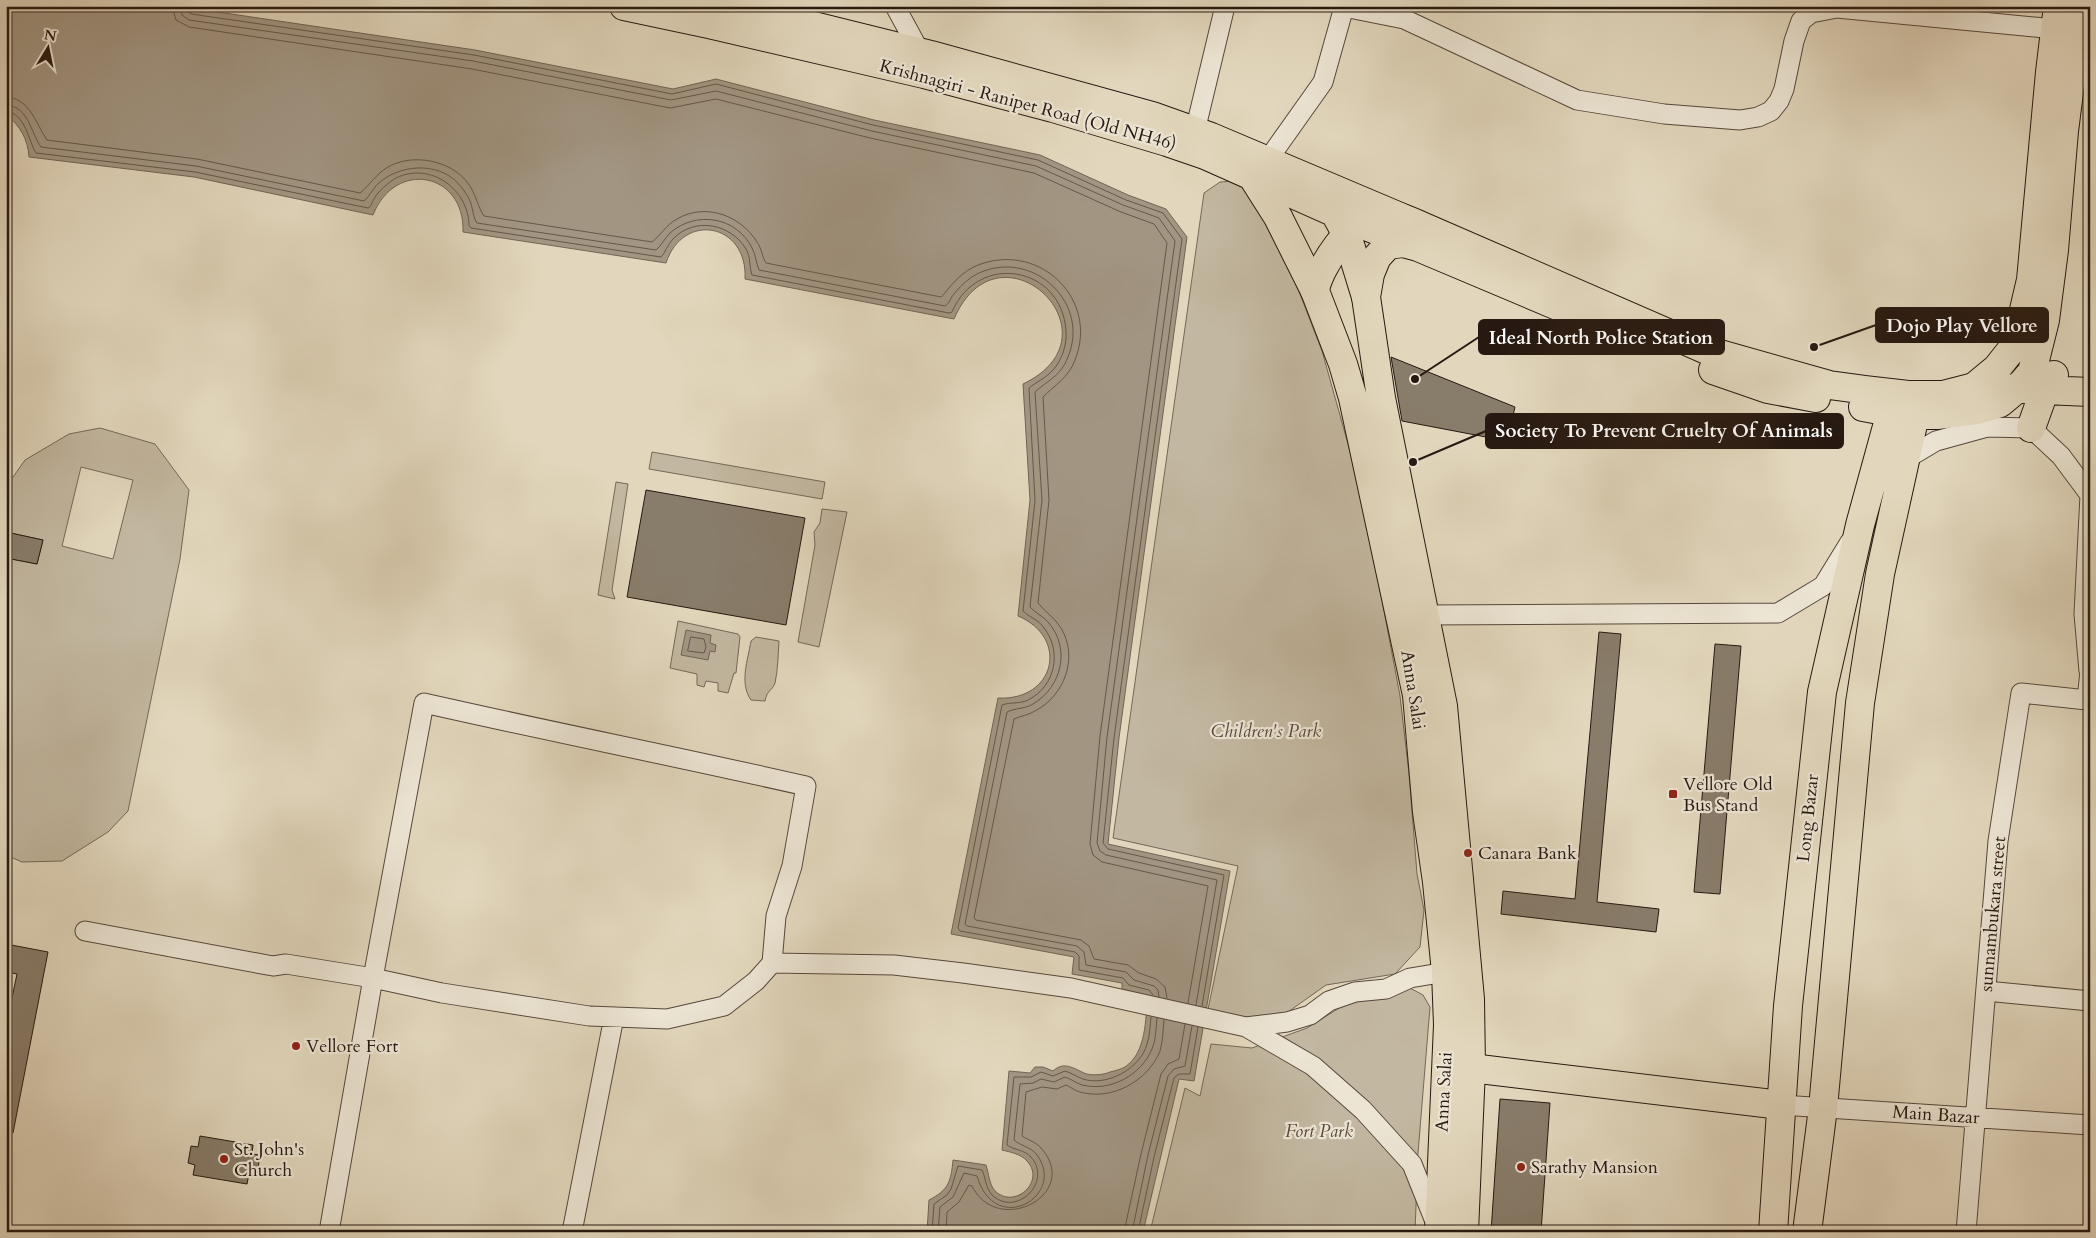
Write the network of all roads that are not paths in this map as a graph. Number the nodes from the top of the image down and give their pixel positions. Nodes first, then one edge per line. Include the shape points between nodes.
1 (624, 6) edge
2 (734, 6) edge
3 (895, 6) edge
4 (1225, 6) edge
5 (2080, 6) edge
6 (2056, 18) edge
7 (920, 52) junction
8 (1195, 131) junction
9 (1260, 168) junction
10 (1406, 219) junction
11 (1347, 224) junction
12 (1418, 247) junction
13 (1315, 291) junction
14 (1366, 297) junction
15 (1997, 368) junction
16 (2090, 373) edge
17 (2038, 380) junction
18 (1974, 387) junction
19 (2090, 392) edge
20 (1903, 413) junction
21 (2031, 428) junction
22 (1904, 460) junction
23 (2090, 495) edge
24 (1860, 525) junction
25 (1424, 615) junction
26 (2090, 671) edge
27 (85, 931) dead end
28 (772, 963) junction
29 (1446, 972) junction
30 (373, 978) junction
31 (1986, 991) junction
32 (2090, 1001) edge
33 (614, 1017) junction
34 (1246, 1027) junction
35 (1471, 1068) junction
36 (1781, 1105) junction
37 (1823, 1108) junction
38 (1976, 1118) junction
39 (2090, 1125) edge
40 (330, 1232) edge
41 (572, 1232) edge
42 (1439, 1232) edge
43 (1464, 1232) edge
44 (1773, 1232) edge
45 (1807, 1232) edge
46 (1966, 1232) edge

1 - 9 main road, Krishnagiri - Ranipet Road (Old NH46) via 924,74
2 - 7 main road, Krishnagiri - Ranipet Road (Old NH46)
3 - 7 street
4 - 8 street
5 - 17 main road
6 - 9 street via 1837,8 1811,13 1801,21 1779,101 1771,111 1740,120 1664,114 1577,100 1404,19 1344,7 1323,82
6 - 15 main road via 2031,280 2012,349
7 - 8 main road, Krishnagiri - Ranipet Road (Old NH46) via 1152,116
8 - 9 main road, Krishnagiri - Ranipet Road (Old NH46)
9 - 10 main road, Krishnagiri - Ranipet Road (Old NH46)
9 - 11 main road via 1320,194
9 - 13 main road, Anna Salai via 1278,217
10 - 11 main road via 1377,214
10 - 18 main road via 1709,350 1829,385 1908,395 1943,395
11 - 12 main road
11 - 13 main road via 1316,281
11 - 14 main road
12 - 14 main road, Anna Salai via 1403,243 1388,245 1377,257
12 - 20 main road via 1691,362 1768,389
13 - 29 main road, Anna Salai via 1343,364 1352,398 1417,695
14 - 25 main road, Anna Salai via 1376,371
15 - 17 main road
15 - 18 main road
16 - 17 main road
17 - 18 main road
17 - 19 main road
17 - 20 main road via 2000,403 1977,410 1937,415
17 - 21 main road
20 - 22 main road
20 - 24 main road, Long Bazar
21 - 22 street via 1987,427 1936,441
21 - 23 street via 2061,456
22 - 24 street
22 - 37 main road via 1880,574 1860,703
23 - 26 street via 2084,614
24 - 25 street via 1823,586 1778,613
24 - 36 main road, Long Bazar via 1822,692 1788,1006
25 - 35 main road, Anna Salai via 1443,706 1470,989
26 - 31 street, sunnambukara street via 2087,700 2021,692 1998,841
27 - 30 street via 273,966 286,964
28 - 30 street via 776,916 792,866 806,786 424,703
28 - 33 street via 756,981 724,1006 667,1019
28 - 34 street via 894,965 1071,988
29 - 34 street via 1410,978 1386,989 1354,992 1329,1001 1310,1015 1287,1022
29 - 42 main road, Anna Salai via 1448,1025
30 - 33 street via 442,993
30 - 40 street
31 - 32 street
31 - 38 street, sunnambukara street
33 - 41 street
34 - 42 street via 1312,1066 1363,1110 1412,1164
35 - 36 main road
35 - 43 main road, Anna Salai
36 - 37 street, Main Bazar
36 - 44 main road, Long Bazar
37 - 38 street, Main Bazar
37 - 45 main road
38 - 39 street, Main Bazar
38 - 46 street, sunnambukara street

